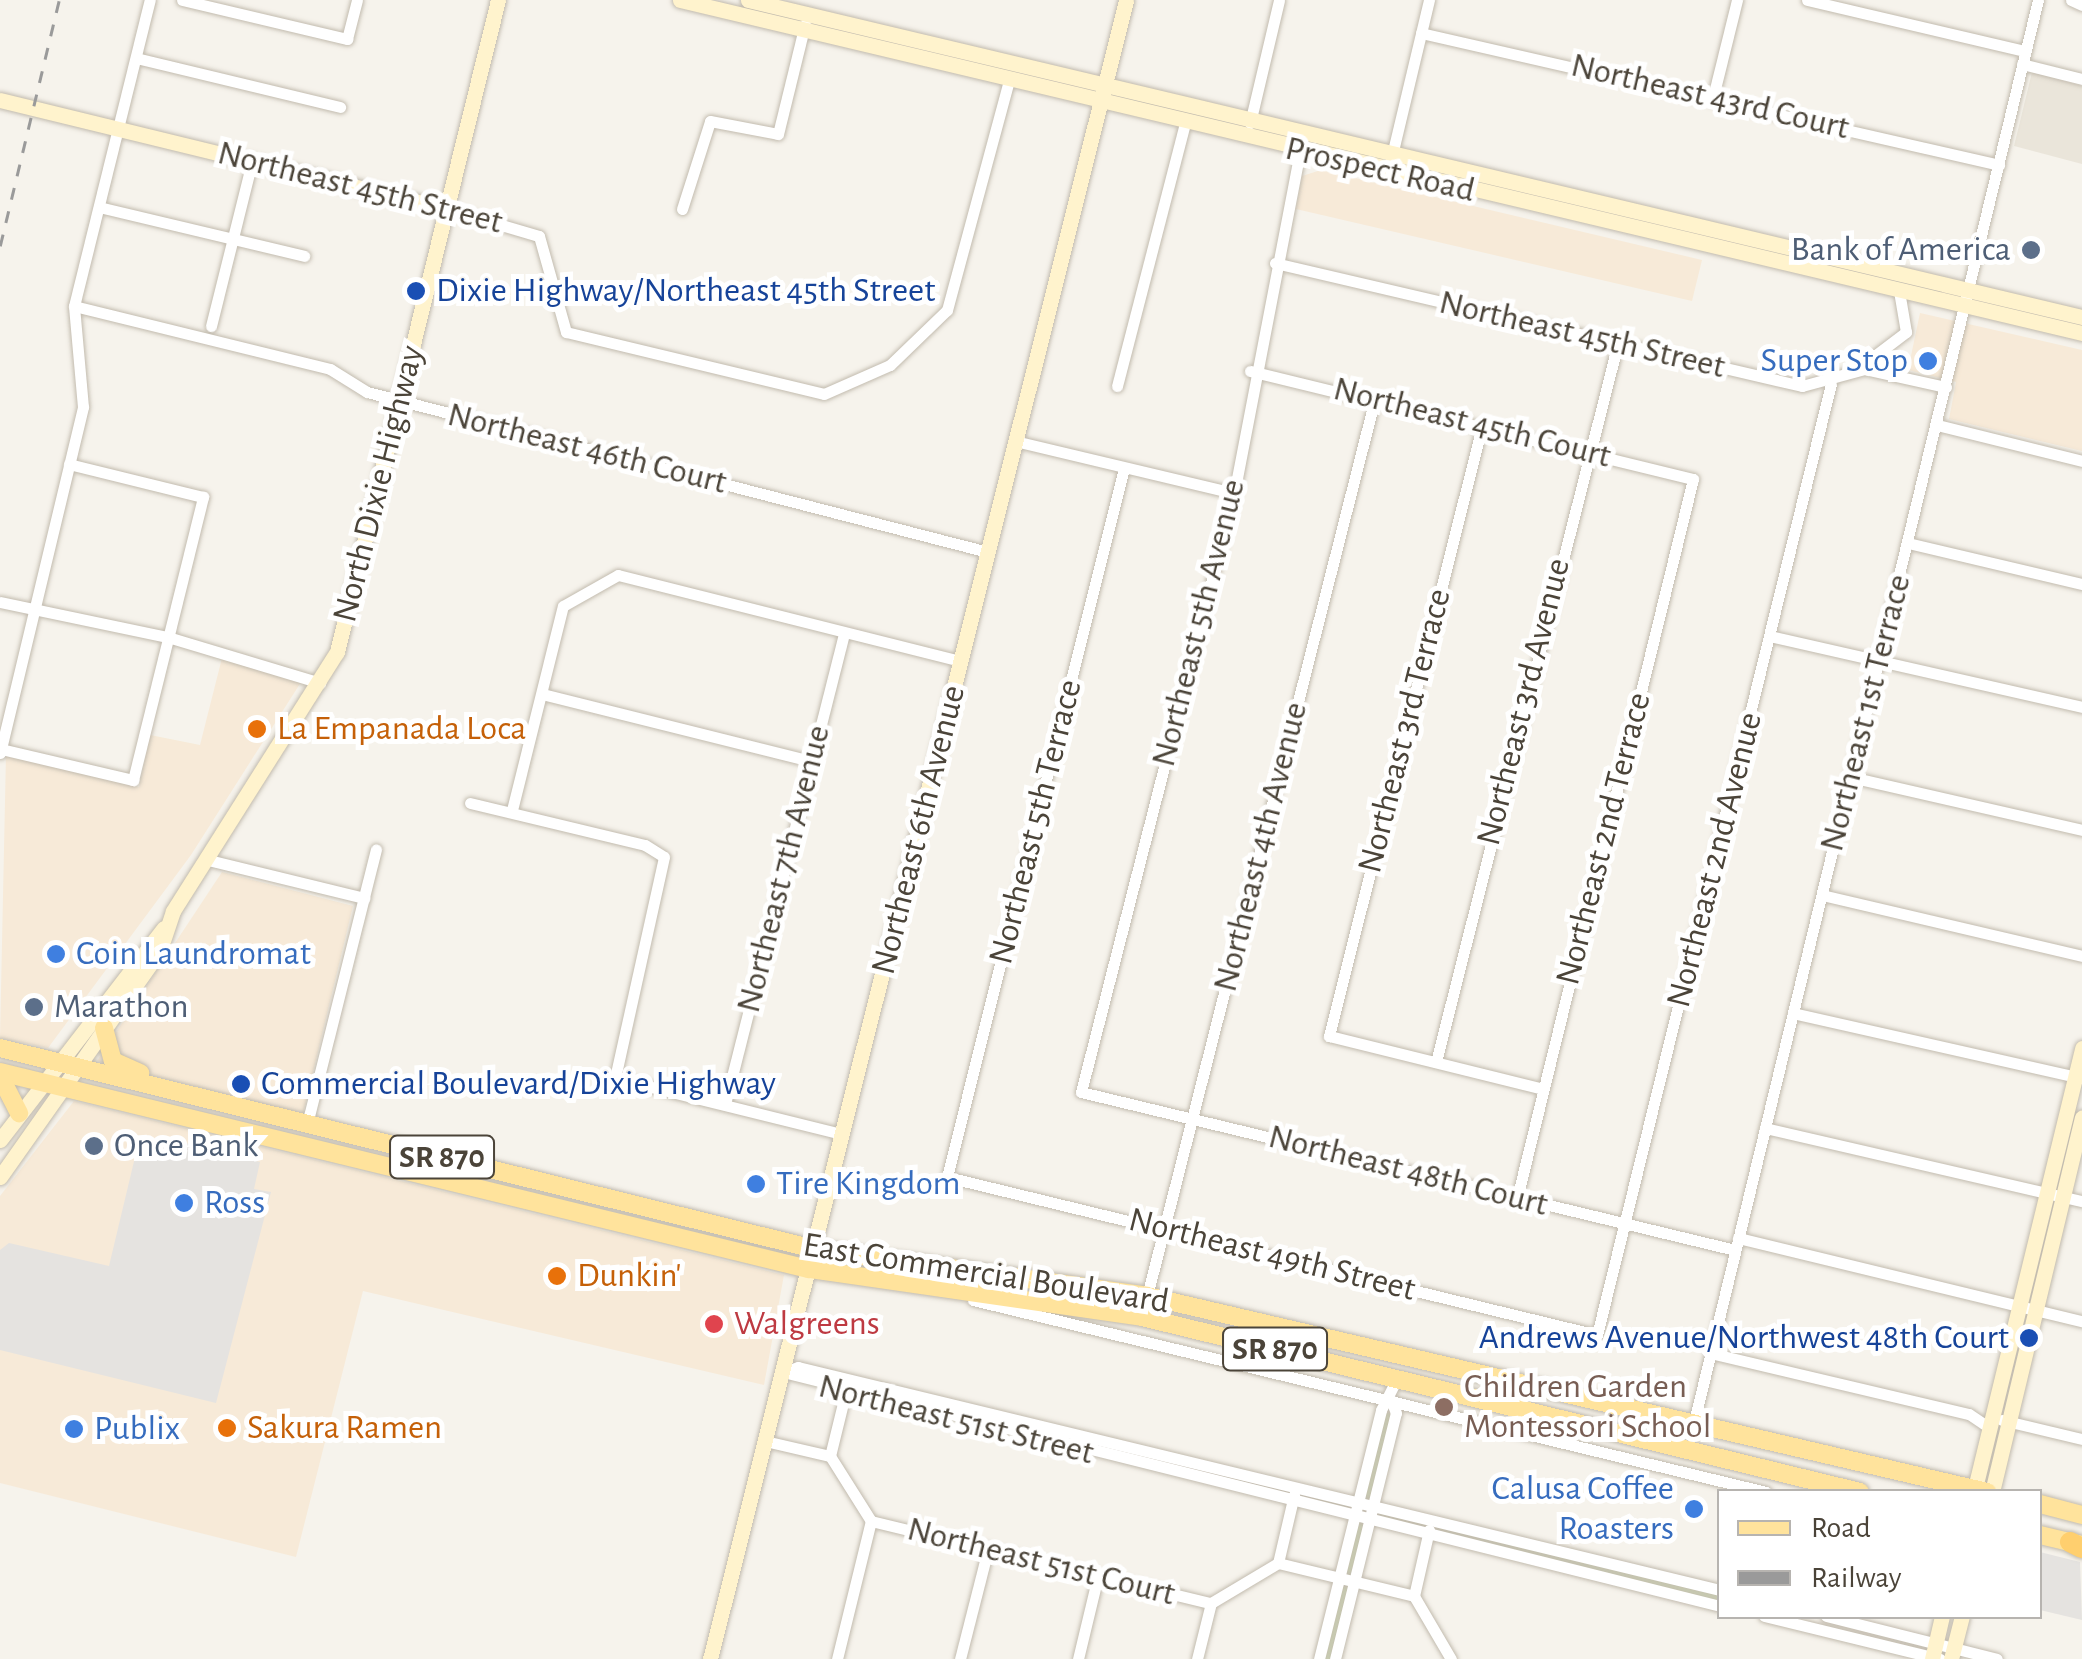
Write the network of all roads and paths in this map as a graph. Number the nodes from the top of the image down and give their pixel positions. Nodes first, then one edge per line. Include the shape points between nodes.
1 (150, 0) edge
2 (182, 0) edge
3 (357, 0) edge
4 (498, 0) edge
5 (680, 0) edge
6 (748, 0) edge
7 (1126, 0) edge
8 (1279, 0) edge
9 (1429, 0) edge
10 (1737, 0) edge
11 (1808, 0) edge
12 (2038, 0) edge
13 (2071, 0) edge
14 (2082, 4) edge
15 (806, 23) junction
16 (1421, 32) junction
17 (136, 58) junction
18 (2023, 58) junction
19 (2082, 79) edge
20 (1008, 81) junction
21 (1103, 96) junction
22 (1713, 96) junction
23 (0, 100) edge
24 (340, 107) dead end
25 (1250, 122) junction
26 (1185, 124) junction
27 (118, 128) junction
28 (1300, 151) junction
29 (252, 161) junction
30 (1390, 164) junction
31 (1998, 165) junction
32 (99, 207) junction
33 (447, 208) junction
34 (682, 209) dead end
35 (1680, 231) junction
36 (234, 238) junction
37 (304, 256) dead end
38 (1274, 262) junction
39 (1900, 291) junction
40 (1968, 298) junction
41 (74, 306) junction
42 (2082, 317) edge
43 (211, 326) dead end
44 (2082, 333) edge
45 (1618, 343) junction
46 (1250, 370) junction
47 (1856, 370) junction
48 (1831, 384) junction
49 (1117, 386) dead end
50 (1946, 387) junction
51 (1374, 398) junction
52 (402, 401) junction
53 (1937, 425) junction
54 (1482, 426) junction
55 (1016, 440) junction
56 (1587, 451) junction
57 (2082, 461) edge
58 (70, 464) junction
59 (1124, 468) junction
60 (1693, 479) joint
61 (1234, 493) junction
62 (1908, 543) junction
63 (988, 552) junction
64 (2082, 584) edge
65 (0, 602) edge
66 (35, 611) junction
67 (844, 634) junction
68 (1770, 636) junction
69 (168, 637) junction
70 (962, 660) junction
71 (1880, 661) junction
72 (320, 683) junction
73 (542, 694) junction
74 (2082, 707) edge
75 (1, 751) edge
76 (811, 761) junction
77 (1851, 777) junction
78 (470, 804) dead end
79 (512, 810) junction
80 (2082, 830) edge
81 (376, 850) dead end
82 (208, 860) junction
83 (1822, 895) junction
84 (364, 898) junction
85 (164, 928) junction
86 (2082, 956) edge
87 (1793, 1013) junction
88 (104, 1028) junction
89 (0, 1048) edge
90 (2082, 1048) edge
91 (55, 1062) junction
92 (1436, 1062) junction
93 (76, 1067) junction
94 (0, 1074) edge
95 (2079, 1077) edge
96 (42, 1082) junction
97 (154, 1086) junction
98 (61, 1088) junction
99 (1542, 1089) junction
100 (1081, 1092) joint
101 (725, 1104) junction
102 (20, 1113) junction
103 (1193, 1118) junction
104 (2082, 1118) edge
105 (307, 1124) junction
106 (1765, 1128) junction
107 (243, 1131) junction
108 (842, 1134) junction
109 (0, 1140) edge
110 (296, 1144) junction
111 (390, 1144) junction
112 (402, 1170) junction
113 (517, 1176) junction
114 (0, 1177) edge
115 (947, 1177) joint
116 (2046, 1192) junction
117 (513, 1197) junction
118 (2064, 1197) junction
119 (1517, 1198) junction
120 (2082, 1202) edge
121 (636, 1205) junction
122 (1626, 1225) junction
123 (1164, 1228) junction
124 (1737, 1244) junction
125 (814, 1249) junction
126 (808, 1269) junction
127 (943, 1293) junction
128 (1147, 1296) junction
129 (1046, 1302) junction
130 (2029, 1309) junction
131 (1154, 1320) junction
132 (1253, 1321) junction
133 (2082, 1321) edge
134 (1597, 1335) joint
135 (1146, 1341) junction
136 (1286, 1351) junction
137 (1710, 1353) junction
138 (1397, 1356) junction
139 (783, 1372) junction
140 (1398, 1378) junction
141 (1515, 1384) junction
142 (848, 1386) junction
143 (1391, 1400) junction
144 (1998, 1422) junction
145 (1592, 1426) junction
146 (1693, 1426) junction
147 (2082, 1440) edge
148 (765, 1441) junction
149 (1112, 1442) junction
150 (1773, 1445) junction
151 (1688, 1449) junction
152 (830, 1456) junction
153 (1108, 1458) junction
154 (1682, 1471) junction
155 (1754, 1489) edge
156 (1848, 1489) edge
157 (1973, 1489) edge
158 (1982, 1489) edge
159 (1294, 1496) junction
160 (2042, 1505) edge
161 (1356, 1511) junction
162 (1371, 1514) junction
163 (2082, 1515) edge
164 (872, 1521) junction
165 (1431, 1522) junction
166 (1427, 1535) junction
167 (2042, 1536) edge
168 (2078, 1545) edge
169 (988, 1549) junction
170 (1278, 1564) junction
171 (1648, 1572) junction
172 (1098, 1576) junction
173 (1340, 1579) junction
174 (1354, 1582) junction
175 (1644, 1588) junction
176 (1717, 1589) edge
177 (1414, 1596) junction
178 (1210, 1604) junction
179 (1717, 1605) edge
180 (1776, 1619) edge
181 (1837, 1619) edge
182 (1941, 1619) edge
183 (1961, 1619) edge
184 (1875, 1629) junction
185 (1872, 1643) junction
186 (1953, 1654) edge
187 (1935, 1655) edge
188 (710, 1659) edge
189 (837, 1659) edge
190 (960, 1659) edge
191 (1078, 1659) edge
192 (1197, 1659) edge
193 (1320, 1659) edge
194 (1335, 1659) edge
195 (1451, 1659) edge
196 (1868, 1659) edge
197 (1997, 1659) edge

1 - 17 street
2 - 3 street via 347,39
4 - 33 main road, North Dixie Highway
5 - 15 main road, Prospect Road
6 - 15 main road, Prospect Road
7 - 21 main road, Northeast 6th Avenue
8 - 25 street
9 - 16 street
10 - 22 street
11 - 18 street
12 - 18 street, Northeast 1st Terrace
13 - 14 street
15 - 20 main road, Prospect Road
15 - 21 main road, Prospect Road
15 - 34 street via 778,134 710,122
16 - 22 street, Northeast 43rd Court
16 - 30 street
17 - 24 street
17 - 27 street
18 - 19 street
18 - 31 street, Northeast 1st Terrace
20 - 21 main road, Prospect Road
20 - 33 street, Northeast 45th Street via 947,310 890,366 824,394 566,332 540,236
21 - 25 main road, Prospect Road
21 - 26 main road, Prospect Road
21 - 55 main road, Northeast 6th Avenue
22 - 31 street, Northeast 43rd Court
23 - 27 main road, Northeast 45th Street
25 - 30 main road, Prospect Road
26 - 28 main road, Prospect Road
26 - 49 street
27 - 29 main road, Northeast 45th Street
27 - 32 street
28 - 30 main road, Prospect Road
28 - 38 street, Northeast 5th Avenue
29 - 33 main road, Northeast 45th Street
29 - 36 street
30 - 35 main road, Prospect Road
31 - 40 street, Northeast 1st Terrace
32 - 36 street
32 - 41 street
33 - 52 main road, North Dixie Highway
35 - 39 main road, Prospect Road
35 - 40 main road, Prospect Road
36 - 37 street
36 - 43 street
38 - 45 street, Northeast 45th Street
38 - 46 street, Northeast 5th Avenue
39 - 40 main road, Prospect Road
39 - 47 street via 1906,332
40 - 42 main road, Prospect Road
40 - 44 main road, Prospect Road
40 - 50 street, Northeast 1st Terrace
41 - 52 street, Northeast 46th Court via 330,369
41 - 58 street via 85,381
45 - 48 street, Northeast 45th Street via 1802,386
45 - 56 street, Northeast 3rd Avenue
46 - 51 street, Northeast 45th Court
46 - 61 street, Northeast 5th Avenue
47 - 48 street
47 - 50 street
48 - 68 street, Northeast 2nd Avenue
50 - 53 street, Northeast 1st Terrace
51 - 54 street, Northeast 45th Court
51 - 103 street, Northeast 4th Avenue
52 - 63 street, Northeast 46th Court
52 - 72 main road, North Dixie Highway via 336,652
53 - 57 street
53 - 62 street, Northeast 1st Terrace
54 - 56 street, Northeast 45th Court
54 - 92 street, Northeast 3rd Terrace via 1329,1036
55 - 59 street
55 - 63 main road, Northeast 6th Avenue
56 - 60 street, Northeast 45th Court
56 - 92 street, Northeast 3rd Avenue
58 - 66 street
58 - 69 street via 203,497
59 - 61 street
59 - 115 street, Northeast 5th Terrace
60 - 99 street, Northeast 2nd Terrace
61 - 100 street, Northeast 5th Avenue
62 - 64 street
62 - 71 street, Northeast 1st Terrace
63 - 70 main road, Northeast 6th Avenue
65 - 66 street
66 - 69 street
66 - 75 street
67 - 70 street
67 - 73 street via 618,575 563,606
67 - 76 street, Northeast 7th Avenue
68 - 71 street
68 - 122 street, Northeast 2nd Avenue
69 - 72 street
69 - 75 street via 133,780
70 - 108 main road, Northeast 6th Avenue
71 - 74 street
71 - 77 street, Northeast 1st Terrace
72 - 82 main road, North Dixie Highway
73 - 76 street
73 - 79 street
76 - 101 street, Northeast 7th Avenue
77 - 80 street
77 - 83 street, Northeast 1st Terrace
78 - 79 street
79 - 101 street via 664,858 615,1078
81 - 84 street
82 - 84 street
82 - 85 main road, North Dixie Highway
83 - 86 street
83 - 87 street, Northeast 1st Terrace
84 - 105 street
85 - 88 main road, North Dixie Highway via 160,950
85 - 91 main road, North Dixie Highway
87 - 95 street
87 - 106 street, Northeast 1st Terrace
88 - 93 main road, North Dixie Highway
88 - 97 main road via 112,1061
89 - 91 main road, East Commercial Boulevard / SR 870
90 - 95 main road
91 - 93 main road, East Commercial Boulevard / SR 870
91 - 96 main road, North Dixie Highway
92 - 99 street
93 - 97 main road, East Commercial Boulevard / SR 870
93 - 98 main road, North Dixie Highway
94 - 96 main road, East Commercial Boulevard / SR 870
94 - 102 main road
95 - 116 main road
96 - 98 main road, East Commercial Boulevard / SR 870
96 - 102 main road, North Dixie Highway
97 - 105 main road, East Commercial Boulevard / SR 870
98 - 107 main road, East Commercial Boulevard / SR 870
98 - 114 main road, North Dixie Highway
99 - 119 street, Northeast 2nd Terrace
100 - 103 street, Northeast 48th Court
101 - 108 street
102 - 109 main road, North Dixie Highway
103 - 119 street, Northeast 48th Court
103 - 123 street, Northeast 4th Avenue
104 - 118 main road
105 - 107 main road
105 - 111 main road, East Commercial Boulevard / SR 870
106 - 116 street
106 - 124 street, Northeast 1st Terrace
107 - 110 main road, East Commercial Boulevard / SR 870
108 - 125 main road, Northeast 6th Avenue
110 - 111 main road via 322,1137
110 - 112 main road, East Commercial Boulevard / SR 870
111 - 113 main road, East Commercial Boulevard / SR 870
112 - 113 main road via 424,1164 496,1182
112 - 117 main road, East Commercial Boulevard / SR 870
113 - 121 main road, East Commercial Boulevard / SR 870
115 - 123 street, Northeast 49th Street
116 - 118 street
116 - 130 main road
117 - 121 main road via 535,1189
117 - 126 main road, East Commercial Boulevard / SR 870
118 - 120 street
118 - 130 main road
119 - 122 street, Northeast 48th Court
121 - 125 main road, East Commercial Boulevard / SR 870
122 - 124 street, Northeast 48th Court
122 - 134 street, Northeast 2nd Avenue
123 - 128 street, Northeast 4th Avenue
123 - 134 street, Northeast 49th Street
124 - 130 street, Northeast 48th Court
124 - 137 street, Northeast 1st Terrace
125 - 126 main road, Northeast 6th Avenue
125 - 128 main road, East Commercial Boulevard / SR 870
126 - 127 main road, East Commercial Boulevard / SR 870
126 - 139 main road, Northeast 6th Avenue
127 - 129 main road, East Commercial Boulevard / SR 870
127 - 135 street
128 - 129 main road via 1128,1303 1059,1293
128 - 132 main road, East Commercial Boulevard / SR 870
129 - 131 main road, East Commercial Boulevard / SR 870
130 - 133 street, Northeast 48th Court
130 - 144 main road
131 - 132 main road via 1167,1310
131 - 135 street
131 - 136 main road, East Commercial Boulevard / SR 870
132 - 138 main road, East Commercial Boulevard / SR 870
135 - 143 street
136 - 138 main road via 1302,1345 1376,1363
136 - 140 main road, East Commercial Boulevard / SR 870
137 - 144 street
137 - 146 street, Northeast 1st Terrace
138 - 141 main road, East Commercial Boulevard / SR 870
139 - 142 street, Northeast 51st Street
139 - 148 main road, Northeast 6th Avenue
140 - 141 main road via 1417,1370 1501,1390
140 - 143 street
140 - 145 main road, East Commercial Boulevard / SR 870
141 - 146 main road, East Commercial Boulevard / SR 870
142 - 149 street, Northeast 51st Street
142 - 152 street
142 - 153 street, Northeast 51st Street
143 - 154 street
143 - 161 street
143 - 162 street
144 - 147 street
144 - 158 main road
145 - 146 main road via 1605,1419 1674,1434
145 - 151 main road, East Commercial Boulevard / SR 870
146 - 150 main road, East Commercial Boulevard / SR 870
148 - 152 street
148 - 188 main road, Northeast 6th Avenue
149 - 153 street
149 - 159 street, Northeast 51st Street
150 - 151 main road
150 - 157 main road, East Commercial Boulevard / SR 870
151 - 154 street
151 - 156 main road, East Commercial Boulevard / SR 870
152 - 164 street
153 - 159 street, Northeast 51st Street
154 - 155 street
159 - 161 street, Northeast 51st Street
159 - 170 street
160 - 163 main road
161 - 162 street, Northeast 51st Street
161 - 173 street
162 - 165 street, Northeast 51st Street
162 - 166 street, Northeast 51st Street
162 - 174 street
164 - 169 street, Northeast 51st Court
164 - 189 street
165 - 166 street
165 - 171 street, Northeast 51st Street
166 - 175 street, Northeast 51st Street
166 - 177 street
167 - 168 main road
169 - 172 street, Northeast 51st Court
169 - 190 street
170 - 173 street
170 - 178 street
171 - 175 street
171 - 176 street, Northeast 51st Street
172 - 178 street, Northeast 51st Court
172 - 191 street
173 - 174 street
173 - 193 street
174 - 177 street
174 - 194 street
175 - 179 street, Northeast 51st Street
177 - 195 street
178 - 192 street
180 - 185 street
181 - 184 street
182 - 187 main road
183 - 186 main road
184 - 185 street
184 - 187 street
185 - 187 street
185 - 196 street
186 - 187 street
186 - 197 street

